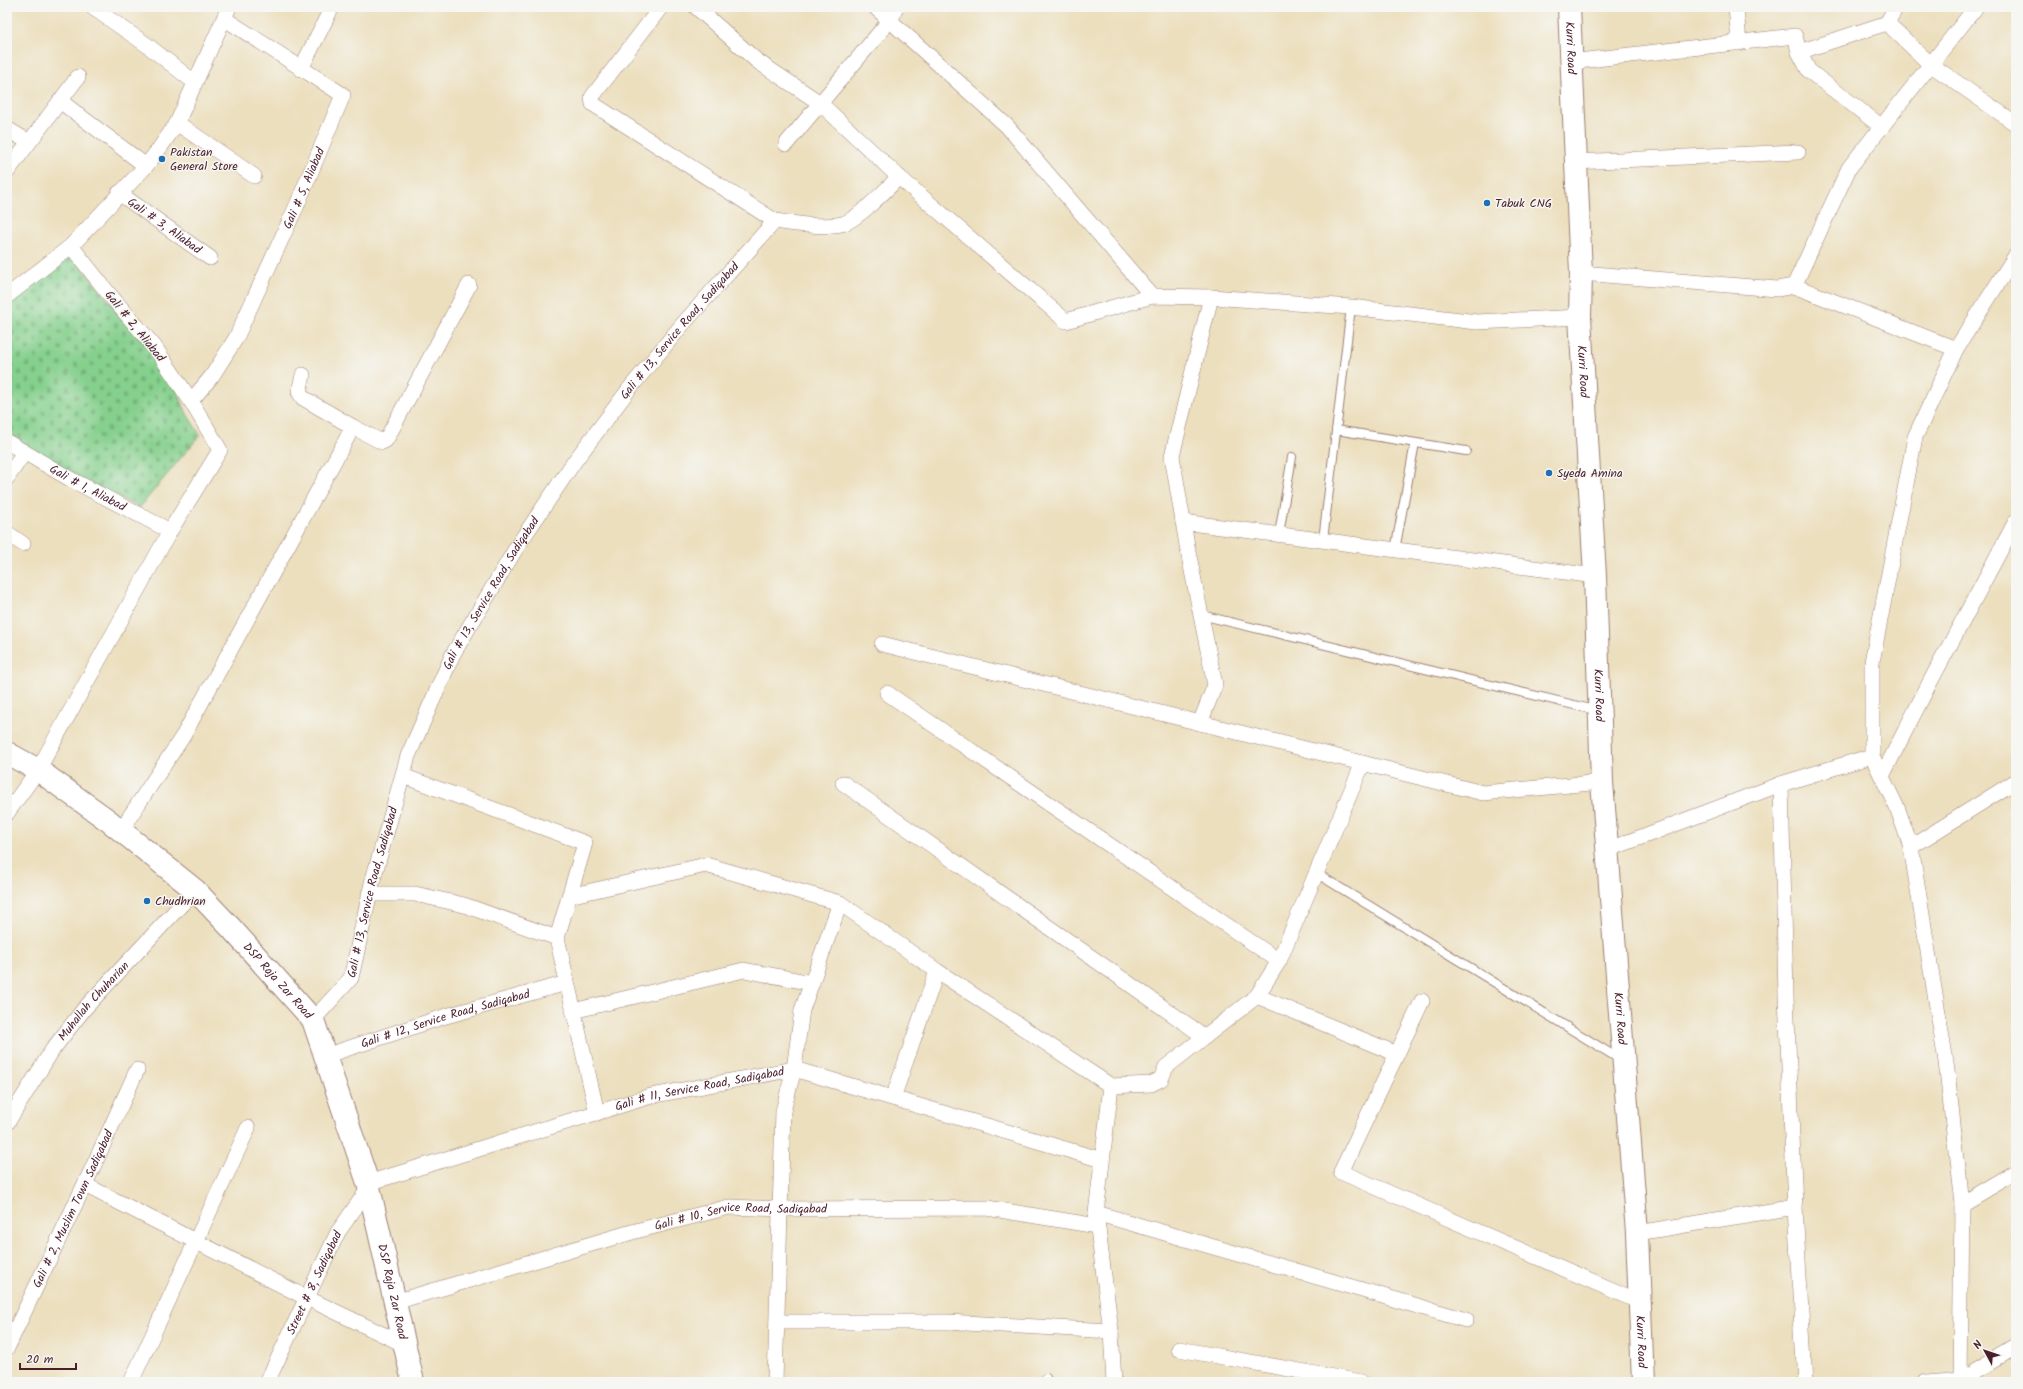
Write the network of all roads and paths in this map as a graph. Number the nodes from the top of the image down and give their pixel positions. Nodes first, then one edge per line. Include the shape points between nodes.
1 (92, 7) edge
2 (332, 7) edge
3 (661, 7) edge
4 (696, 7) edge
5 (875, 7) edge
6 (1569, 7) edge
7 (1736, 7) edge
8 (1896, 7) edge
9 (1976, 7) edge
10 (227, 13) edge
11 (893, 13) edge
12 (1887, 23) junction
13 (1739, 44) junction
14 (1799, 52) junction
15 (1570, 62) junction
16 (1930, 64) junction
17 (301, 69) junction
18 (78, 76) dead end
19 (196, 80) junction
20 (60, 101) junction
21 (820, 103) junction
22 (177, 123) junction
23 (2016, 124) edge
24 (1882, 127) junction
25 (7, 129) edge
26 (29, 142) junction
27 (786, 144) dead end
28 (1798, 152) dead end
29 (1575, 162) junction
30 (146, 166) junction
31 (7, 172) edge
32 (254, 176) dead end
33 (899, 177) junction
34 (119, 193) junction
35 (775, 221) junction
36 (71, 246) junction
37 (2016, 255) edge
38 (210, 258) dead end
39 (1581, 273) junction
40 (469, 285) dead end
41 (1794, 286) junction
42 (7, 296) edge
43 (1152, 296) junction
44 (1212, 297) junction
45 (1351, 307) junction
46 (1580, 317) junction
47 (1956, 348) junction
48 (303, 375) dead end
49 (191, 401) junction
50 (352, 427) junction
51 (1336, 430) junction
52 (7, 442) edge
53 (1415, 443) junction
54 (1466, 451) dead end
55 (24, 453) junction
56 (1292, 457) dead end
57 (7, 478) edge
58 (2016, 520) edge
59 (1183, 522) junction
60 (170, 531) junction
61 (7, 533) edge
62 (1279, 534) junction
63 (1323, 540) junction
64 (23, 544) dead end
65 (1395, 550) junction
66 (1595, 576) junction
67 (1201, 615) junction
68 (882, 644) dead end
69 (888, 693) dead end
70 (1600, 711) junction
71 (1200, 723) junction
72 (7, 754) edge
73 (1872, 756) junction
74 (1363, 763) junction
75 (38, 770) junction
76 (403, 776) junction
77 (1882, 776) junction
78 (2016, 781) edge
79 (1602, 782) junction
80 (843, 783) dead end
81 (1781, 784) junction
82 (7, 813) edge
83 (121, 830) junction
84 (1911, 847) junction
85 (1607, 850) junction
86 (1316, 873) junction
87 (195, 890) junction
88 (369, 894) junction
89 (569, 896) junction
90 (840, 903) junction
91 (557, 938) junction
92 (1279, 962) junction
93 (937, 971) junction
94 (567, 983) junction
95 (812, 984) junction
96 (1257, 996) junction
97 (1422, 1001) dead end
98 (573, 1011) junction
99 (313, 1020) junction
100 (1205, 1037) junction
101 (1397, 1054) junction
102 (324, 1056) junction
103 (1624, 1062) junction
104 (794, 1069) junction
105 (137, 1070) dead end
106 (1111, 1086) junction
107 (893, 1098) junction
108 (597, 1113) junction
109 (7, 1123) edge
110 (248, 1128) dead end
111 (1102, 1160) junction
112 (2016, 1172) edge
113 (85, 1185) junction
114 (369, 1185) junction
115 (1962, 1204) junction
116 (1795, 1208) junction
117 (781, 1209) junction
118 (1096, 1219) junction
119 (1637, 1233) junction
120 (196, 1243) junction
121 (306, 1298) junction
122 (395, 1302) junction
123 (1640, 1302) junction
124 (1466, 1320) dead end
125 (777, 1322) junction
126 (1111, 1331) junction
127 (405, 1346) junction
128 (2016, 1346) edge
129 (7, 1348) edge
130 (1178, 1349) dead end
131 (1960, 1380) edge
132 (130, 1382) edge
133 (267, 1382) edge
134 (413, 1382) edge
135 (775, 1382) edge
136 (1114, 1382) edge
137 (1361, 1382) edge
138 (1642, 1382) edge
139 (1805, 1382) edge
140 (1926, 1382) edge

1 - 19 street via 189,78
2 - 17 street
3 - 35 street via 592,97 593,104
4 - 21 street via 757,61
5 - 11 street
6 - 15 main road, Kurri Road
7 - 13 street
8 - 12 street
9 - 16 street
10 - 17 street, Gali # 5, Aliabad via 247,35 273,49
10 - 19 street
11 - 21 street
11 - 43 street via 1007,126
12 - 14 street
12 - 16 street
13 - 14 street via 1795,36
13 - 15 street
14 - 24 street via 1809,72
15 - 29 main road, Kurri Road
16 - 23 street
16 - 24 street
17 - 49 street, Gali # 5, Aliabad via 343,95 297,205 236,338 212,376
18 - 20 street
19 - 22 street
20 - 26 street
20 - 30 street
21 - 27 street
21 - 33 street
22 - 30 street
22 - 32 street
24 - 41 street via 1850,168
25 - 26 street
26 - 31 street
28 - 29 street
29 - 39 main road, Kurri Road
30 - 34 street
33 - 35 street via 866,208 844,224 801,225
33 - 43 street via 1066,321
34 - 36 street
34 - 38 street, Gali # 3, Aliabad
35 - 76 street, Gali # 13, Service Road, Sadiqabad via 682,325 630,388 574,462 518,545 453,654 408,756
36 - 42 street
36 - 49 street, Gali # 2, Aliabad via 154,346
37 - 47 street
39 - 41 street via 1776,288
39 - 46 main road, Kurri Road
40 - 50 street via 386,440 382,442
41 - 47 street
43 - 44 street
44 - 45 street
44 - 59 street via 1172,456
45 - 46 street via 1477,322
45 - 51 lane
46 - 66 main road, Kurri Road
47 - 73 street via 1915,437 1872,662
48 - 50 street via 299,392 303,398
49 - 60 street, Gali # 2, Aliabad via 220,450
50 - 83 street via 183,736
51 - 53 lane
51 - 63 lane
52 - 55 street, Gali # 1, Aliabad
53 - 54 lane
53 - 65 lane
55 - 57 street
55 - 60 street, Gali # 1, Aliabad
56 - 62 lane
58 - 77 street
59 - 62 street
59 - 67 street
60 - 75 street
61 - 64 street
62 - 63 street
63 - 65 street
65 - 66 street
66 - 70 main road, Kurri Road
67 - 70 lane
67 - 71 street via 1216,685
68 - 71 street
69 - 92 street
70 - 79 main road, Kurri Road
71 - 74 street
72 - 75 main road, DSP Raja Zar Road
73 - 77 street
73 - 81 street
74 - 79 street via 1483,793
74 - 86 street
75 - 82 street
75 - 83 main road, DSP Raja Zar Road
76 - 88 street, Gali # 13, Service Road, Sadiqabad
76 - 89 street via 585,843
77 - 84 street
78 - 84 street
79 - 85 main road, Kurri Road
80 - 100 street
81 - 85 street
81 - 116 street
83 - 87 main road, DSP Raja Zar Road
84 - 115 street via 1946,1062
85 - 103 main road, Kurri Road
86 - 92 street
86 - 103 lane
87 - 99 main road, DSP Raja Zar Road
87 - 109 street, Muhallah Chuharian via 84,1009 53,1049
88 - 91 street via 415,894 464,905
88 - 99 street, Gali # 13, Service Road, Sadiqabad via 350,978
89 - 90 street via 706,865
89 - 91 street
90 - 93 street
90 - 95 street
91 - 94 street
92 - 96 street
93 - 106 street
93 - 107 street
94 - 98 street
94 - 102 street, Gali # 12, Service Road, Sadiqabad via 446,1016
95 - 98 street via 744,970
95 - 104 street via 802,1010
96 - 100 street
96 - 101 street
97 - 101 street
98 - 108 street
99 - 102 main road, DSP Raja Zar Road
100 - 106 street via 1166,1067 1161,1079 1151,1084
101 - 123 street via 1341,1172
102 - 114 main road, DSP Raja Zar Road
103 - 119 main road, Kurri Road
104 - 107 street, Gali # 11, Service Road, Sadiqabad
104 - 108 street, Gali # 11, Service Road, Sadiqabad via 651,1096
104 - 117 street via 783,1112
105 - 113 street, Gali # 2, Muslim Town Sadiqabad
106 - 111 street
107 - 111 street, Gali # 11, Service Road, Sadiqabad
108 - 114 street, Gali # 11, Service Road, Sadiqabad
110 - 120 street
111 - 118 street
112 - 115 street
113 - 120 street
113 - 129 street, Gali # 2, Muslim Town Sadiqabad
114 - 121 street, Street # 8, Sadiqabad via 338,1232
114 - 122 main road, DSP Raja Zar Road
115 - 131 street
116 - 119 street
116 - 139 street
117 - 118 street, Gali # 10, Service Road, Sadiqabad via 987,1208
117 - 122 street, Gali # 10, Service Road, Sadiqabad via 729,1207 632,1232
117 - 125 street
118 - 124 street, Gali # 10, Service Road, Sadiqabad
118 - 126 street
119 - 123 main road, Kurri Road
120 - 121 street
120 - 132 street
121 - 127 street
121 - 133 street, Street # 8, Sadiqabad
122 - 127 main road, DSP Raja Zar Road
123 - 138 main road, Kurri Road
125 - 126 street via 948,1322
125 - 135 street
126 - 136 street
127 - 134 main road, DSP Raja Zar Road
128 - 131 street
130 - 137 street
131 - 140 street

